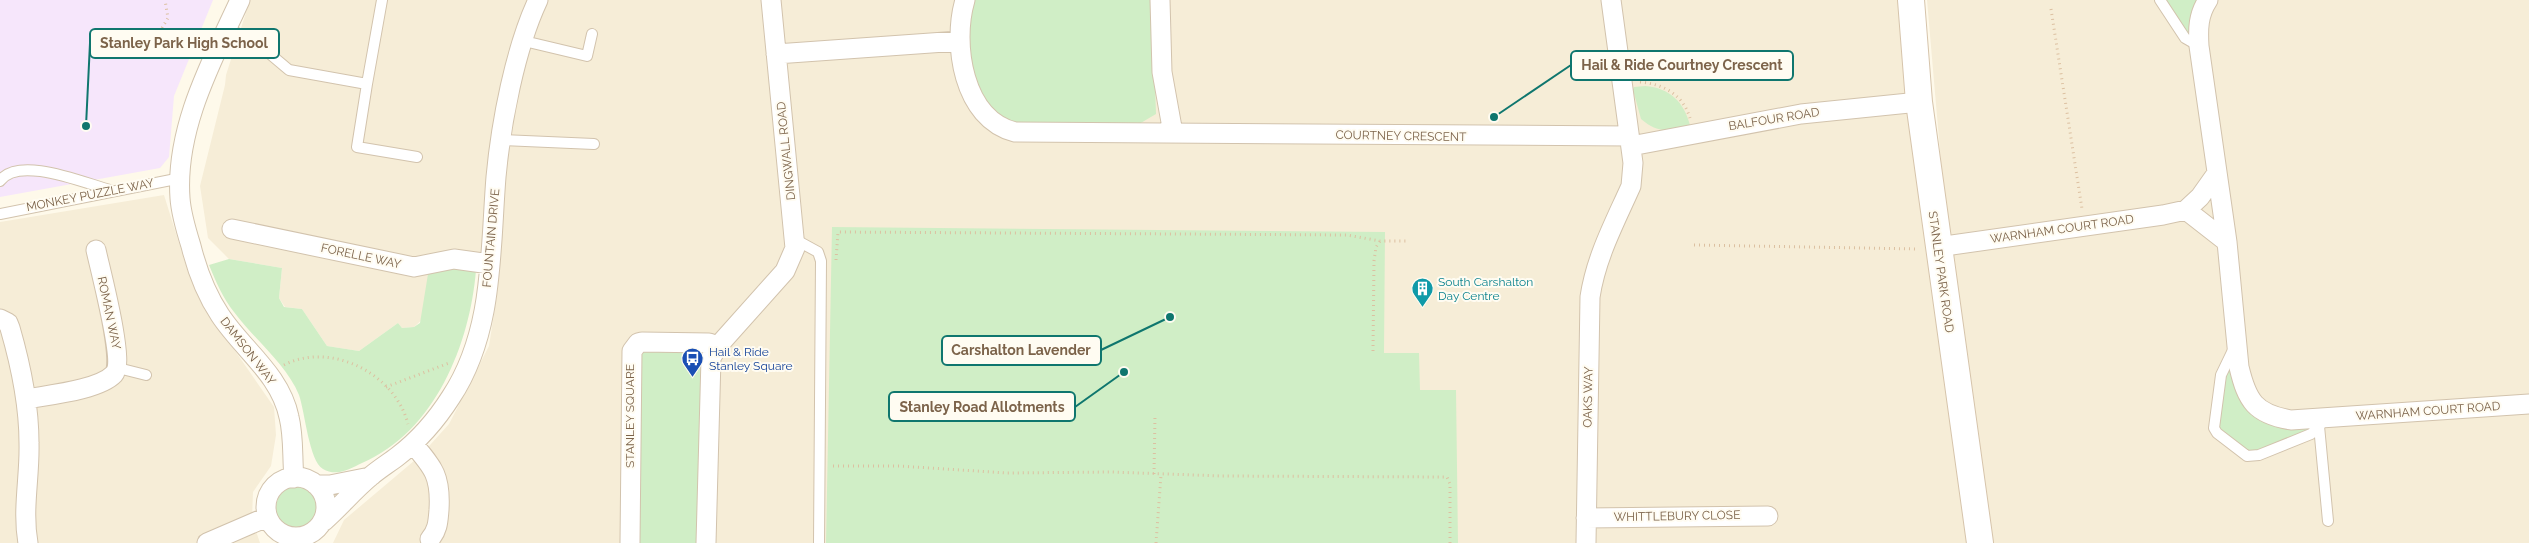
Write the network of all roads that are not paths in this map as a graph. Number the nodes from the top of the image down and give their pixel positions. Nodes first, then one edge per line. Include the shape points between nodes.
1 (240, 0) edge
2 (382, 0) edge
3 (771, 0) edge
4 (965, 0) edge
5 (1160, 0) edge
6 (1611, 0) edge
7 (1911, 0) edge
8 (2160, 0) edge
9 (2208, 0) edge
10 (533, 5) edge
11 (227, 28) junction
12 (592, 34) dead end
13 (959, 41) junction
14 (524, 42) junction
15 (2199, 46) junction
16 (776, 54) junction
17 (367, 84) junction
18 (1919, 102) junction
19 (1174, 133) junction
20 (500, 140) junction
21 (1630, 141) junction
22 (594, 144) dead end
23 (417, 157) dead end
24 (2217, 173) junction
25 (181, 178) junction
26 (0, 181) edge
27 (112, 190) junction
28 (2186, 210) junction
29 (0, 211) edge
30 (232, 229) dead end
31 (2227, 242) junction
32 (795, 244) junction
33 (1938, 247) junction
34 (96, 250) dead end
35 (490, 264) junction
36 (0, 319) edge
37 (2236, 344) junction
38 (718, 346) junction
39 (118, 368) junction
40 (146, 375) dead end
41 (26, 399) junction
42 (2529, 404) edge
43 (2323, 422) junction
44 (413, 444) junction
45 (370, 477) junction
46 (294, 478) junction
47 (316, 485) junction
48 (1768, 516) dead end
49 (266, 517) junction
50 (1586, 518) junction
51 (324, 521) junction
52 (2328, 521) dead end
53 (306, 539) edge
54 (430, 539) dead end
55 (28, 543) edge
56 (208, 543) edge
57 (630, 543) edge
58 (706, 543) edge
59 (819, 543) edge
60 (1586, 543) edge
61 (1980, 543) edge

1 - 11 street, DAMSON WAY
2 - 17 lane
3 - 16 street, DINGWALL ROAD
4 - 13 street, COURTNEY CRESCENT
5 - 19 street via 1162,72
6 - 21 street, OAKS WAY
7 - 18 street, STANLEY PARK ROAD
8 - 15 lane via 2185,38
9 - 15 street, WARNHAM COURT ROAD via 2201,10
10 - 14 street, FOUNTAIN DRIVE
11 - 17 lane via 257,43 289,70
11 - 25 street, DAMSON WAY via 187,128
12 - 14 lane via 587,56
13 - 16 street
13 - 19 street, COURTNEY CRESCENT via 970,87 985,114 1002,128 1026,132
14 - 20 street, FOUNTAIN DRIVE
15 - 24 street, WARNHAM COURT ROAD
16 - 32 street, DINGWALL ROAD
17 - 23 lane via 357,148
18 - 21 street, BALFOUR ROAD via 1801,114
18 - 33 street, STANLEY PARK ROAD
19 - 21 street, COURTNEY CRESCENT
20 - 22 lane
20 - 35 street, FOUNTAIN DRIVE
21 - 50 street, OAKS WAY via 1633,163 1631,186 1601,253 1590,296
24 - 28 street
24 - 31 street, WARNHAM COURT ROAD
25 - 27 lane, MONKEY PUZZLE WAY
25 - 46 street, DAMSON WAY via 182,213 206,290 232,332 269,374 280,392 289,417
26 - 27 lane via 9,172 28,169
27 - 29 lane, MONKEY PUZZLE WAY
28 - 31 street
28 - 33 street, WARNHAM COURT ROAD
30 - 35 street, FORELLE WAY via 414,267 454,259
31 - 37 street, WARNHAM COURT ROAD
32 - 38 street via 785,271
32 - 59 lane via 818,252 820,261
33 - 61 street, STANLEY PARK ROAD
34 - 39 street, ROMAN WAY
35 - 44 street, FOUNTAIN DRIVE via 483,319 470,360 452,396
36 - 41 street via 10,328
37 - 43 street, WARNHAM COURT ROAD via 2244,388 2259,409 2272,417
37 - 43 lane, WARNHAM COURT ROAD via 2221,375 2214,420 2217,433 2247,456 2253,456 2311,434
38 - 57 street, STANLEY SQUARE via 709,343 642,342 632,351
38 - 58 street via 710,365
39 - 40 lane
39 - 41 street, ROMAN WAY via 97,384
41 - 55 street via 29,445 25,516
42 - 43 street, WARNHAM COURT ROAD
43 - 52 lane
44 - 45 street, FOUNTAIN DRIVE
44 - 54 street via 430,463 440,486 437,528
45 - 47 street, FOUNTAIN DRIVE
45 - 51 street, FOUNTAIN DRIVE
46 - 47 street
46 - 49 street via 282,480 271,492
47 - 51 street via 326,499
48 - 50 street, WHITTLEBURY CLOSE
49 - 53 street via 274,528 286,535
49 - 56 street
50 - 60 street, OAKS WAY
51 - 53 street

